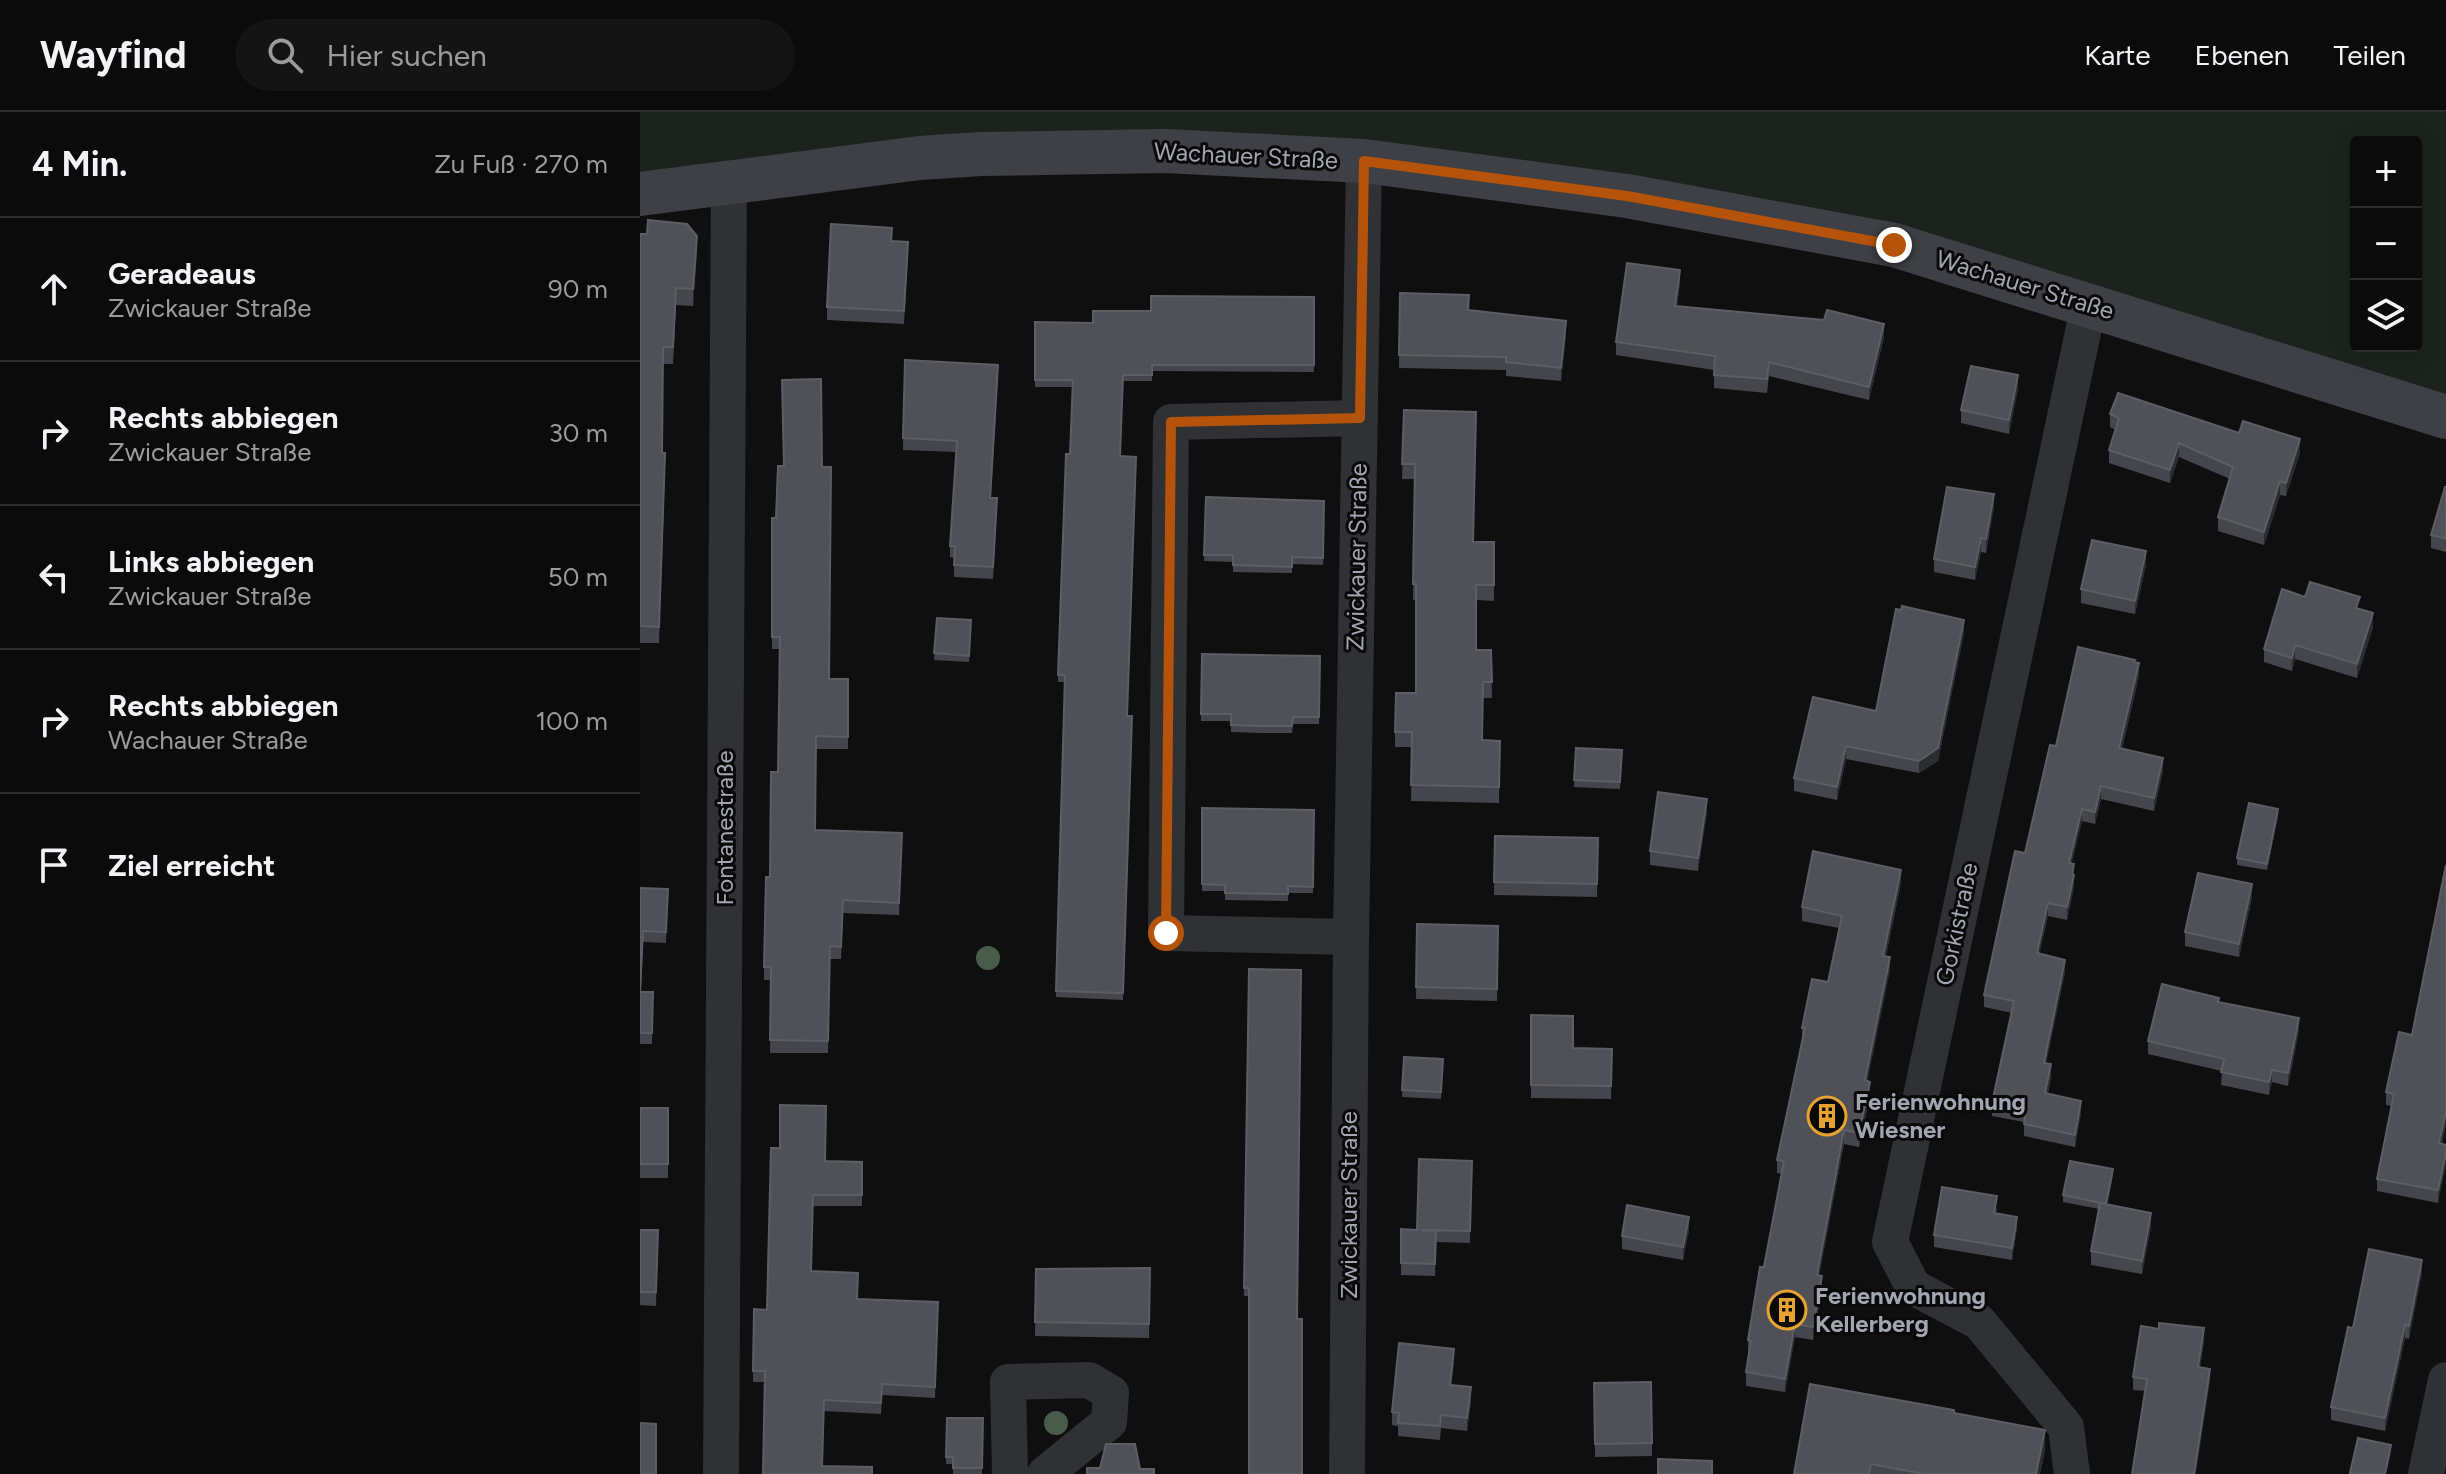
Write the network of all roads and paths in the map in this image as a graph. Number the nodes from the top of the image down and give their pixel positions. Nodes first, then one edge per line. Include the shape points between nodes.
1 (1364, 161) junction
2 (729, 182) junction
3 (640, 194) edge
4 (2089, 304) junction
5 (2446, 417) edge
6 (1360, 418) junction
7 (1351, 937) junction
8 (2446, 1380) edge
9 (721, 1474) edge
10 (1010, 1474) edge
11 (1045, 1474) edge
12 (1347, 1474) edge
13 (2072, 1474) edge
14 (2426, 1474) edge

1 - 2 main road, Wachauer Straße via 1165,151 981,154
1 - 4 main road, Wachauer Straße via 1627,196 1894,245
1 - 6 street, Zwickauer Straße
2 - 3 main road, Wachauer Straße
2 - 9 street, Fontanestraße
4 - 5 main road, Wachauer Straße
4 - 13 street, Gorkistraße via 1890,1242 1913,1287 1979,1322 2066,1427
6 - 7 street, Zwickauer Straße
6 - 7 street via 1171,422 1166,933
7 - 12 street, Zwickauer Straße
8 - 14 street
10 - 11 street via 1008,1382 1089,1380 1111,1393 1109,1422

